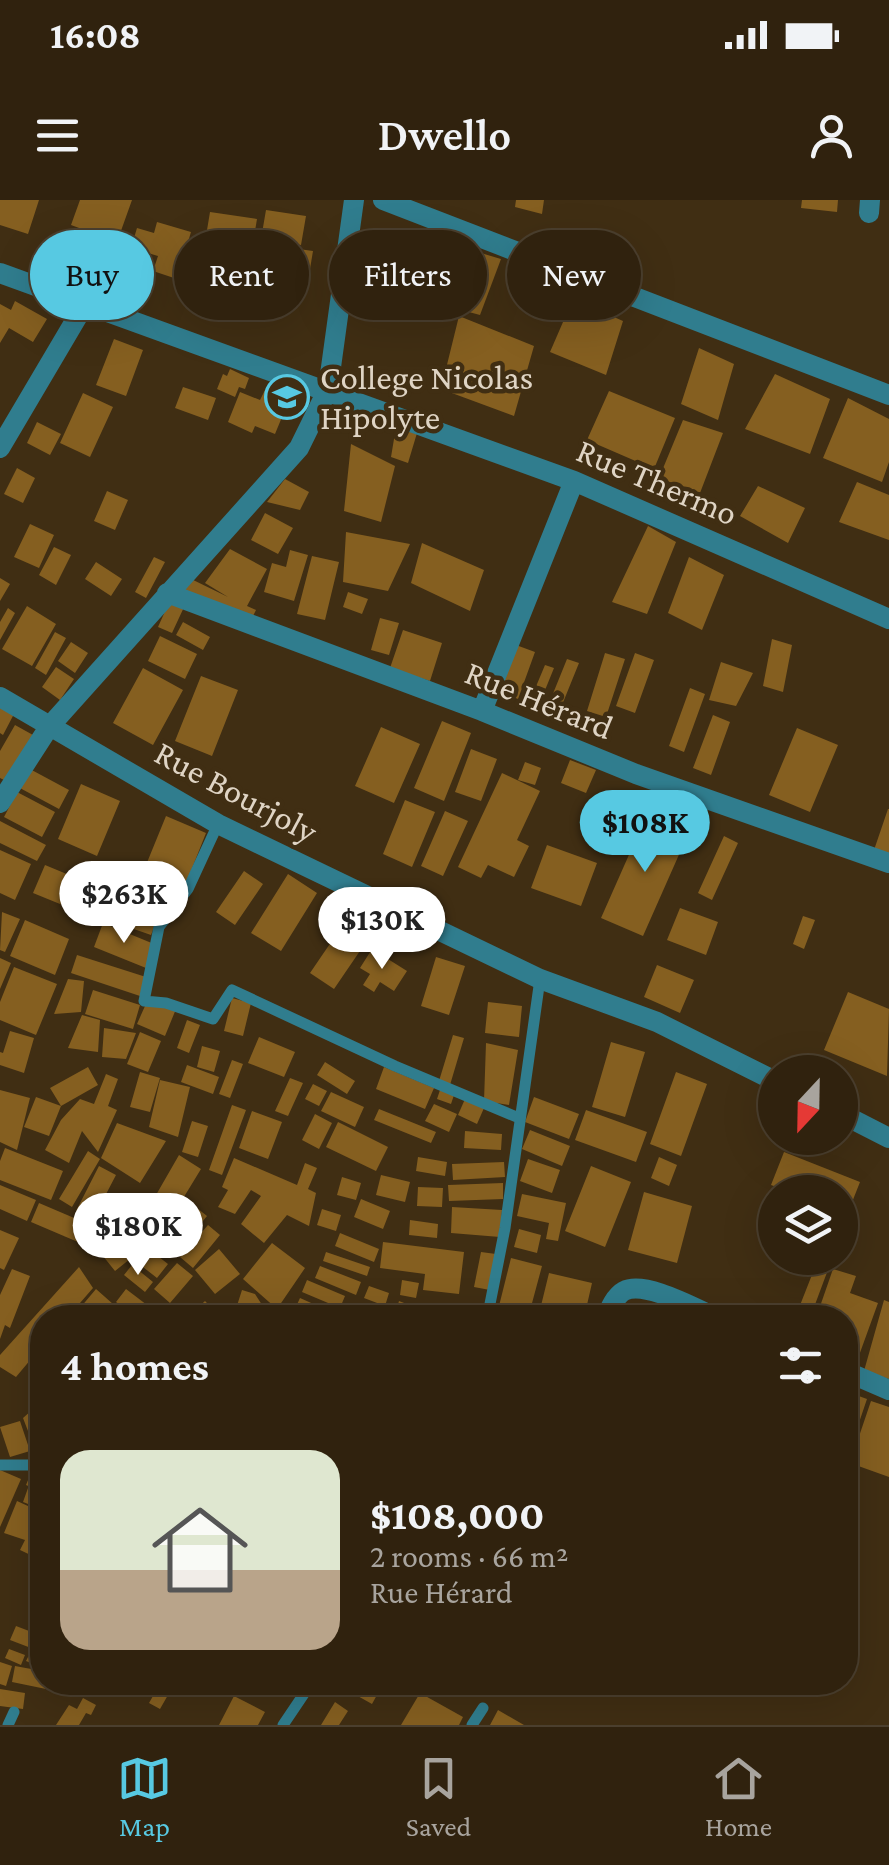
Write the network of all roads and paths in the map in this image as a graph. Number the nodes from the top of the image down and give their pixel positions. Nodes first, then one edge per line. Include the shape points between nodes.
1 (354, 200) edge
2 (383, 200) edge
3 (0, 273) edge
4 (30, 284) edge
5 (76, 320) edge
6 (131, 320) edge
7 (328, 389) junction
8 (889, 393) edge
9 (0, 448) edge
10 (574, 481) junction
11 (167, 593) junction
12 (889, 619) edge
13 (0, 697) edge
14 (482, 711) junction
15 (48, 727) junction
16 (0, 803) edge
17 (218, 824) junction
18 (889, 863) edge
19 (540, 979) junction
20 (758, 1072) edge
21 (519, 1118) junction
22 (858, 1123) edge
23 (889, 1138) edge
24 (489, 1305) edge
25 (612, 1305) edge
26 (685, 1305) edge
27 (858, 1377) edge
28 (889, 1390) edge
29 (0, 1465) edge
30 (30, 1465) edge
31 (303, 1695) edge
32 (484, 1708) dead end
33 (14, 1712) dead end
34 (8, 1725) edge
35 (283, 1725) edge
36 (472, 1725) edge

1 - 7 street
2 - 8 street
3 - 4 street, Rue Thermo
5 - 9 street
6 - 7 street, Rue Thermo
7 - 10 street, Rue Thermo
7 - 11 street via 299,448
10 - 12 street, Rue Thermo
10 - 14 street
11 - 14 street, Rue Hérard
11 - 15 street
13 - 15 street, Rue Bourjoly
14 - 18 street, Rue Hérard via 636,774
15 - 16 street
15 - 17 street, Rue Bourjoly
17 - 19 street, Rue Bourjoly
17 - 21 lane via 188,888 160,926 144,1002 214,1019 232,990
19 - 20 street, Rue Bourjoly via 657,1022
19 - 21 lane
21 - 24 lane
22 - 23 street
25 - 26 street via 626,1290 644,1288
27 - 28 street
29 - 30 lane
31 - 35 lane
32 - 36 lane
33 - 34 lane

